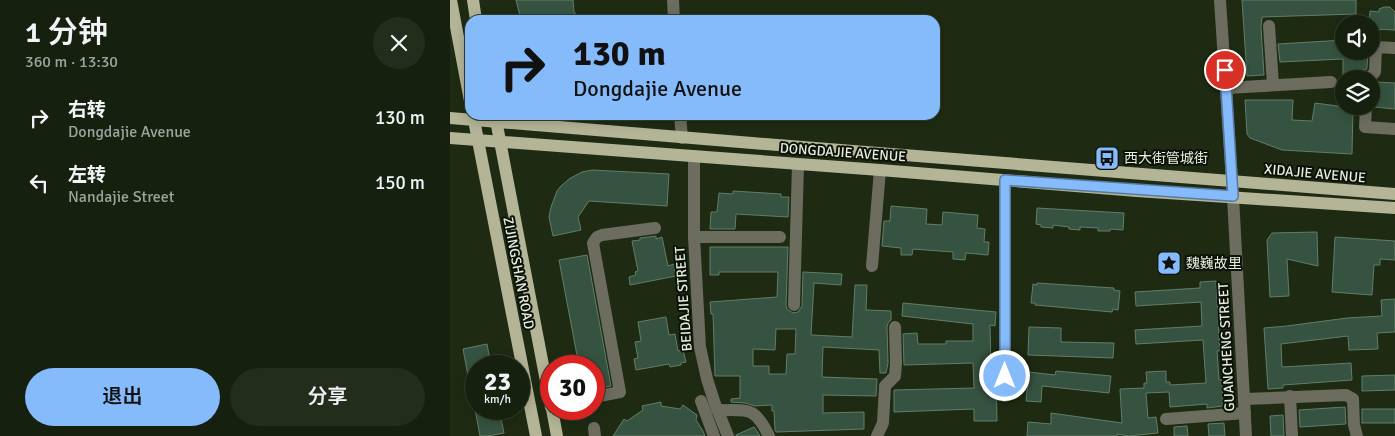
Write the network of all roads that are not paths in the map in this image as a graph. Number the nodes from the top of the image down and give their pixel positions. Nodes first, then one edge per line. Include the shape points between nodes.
1 (451, 0) edge
2 (472, 0) edge
3 (673, 0) edge
4 (1220, 0) edge
5 (475, 15) edge
6 (674, 15) edge
7 (1269, 26) dead end
8 (1395, 48) edge
9 (1375, 70) edge
10 (465, 74) edge
11 (1331, 82) dead end
12 (1273, 85) junction
13 (1226, 88) junction
14 (1366, 115) edge
15 (465, 117) edge
16 (450, 118) edge
17 (474, 120) edge
18 (495, 120) edge
19 (514, 120) edge
20 (680, 120) edge
21 (1395, 129) edge
22 (450, 138) edge
23 (682, 138) junction
24 (477, 141) junction
25 (500, 143) junction
26 (694, 156) junction
27 (798, 164) junction
28 (880, 170) junction
29 (1005, 180) junction
30 (1232, 181) junction
31 (1395, 194) edge
32 (1233, 196) junction
33 (1395, 208) edge
34 (655, 228) dead end
35 (694, 236) junction
36 (780, 237) dead end
37 (872, 266) dead end
38 (794, 305) dead end
39 (895, 327) dead end
40 (541, 355) edge
41 (605, 395) edge
42 (1005, 396) dead end
43 (1290, 396) junction
44 (1244, 399) junction
45 (701, 402) dead end
46 (717, 410) junction
47 (1245, 413) junction
48 (1166, 419) dead end
49 (554, 420) edge
50 (536, 436) edge
51 (557, 436) edge
52 (714, 436) edge
53 (728, 436) edge
54 (769, 436) edge
55 (877, 436) edge
56 (1246, 436) edge
57 (1292, 436) edge
58 (1357, 436) edge

1 - 10 main road
2 - 5 main road
3 - 6 street
4 - 13 street, GUANCHENG STREET
7 - 12 street
8 - 9 street via 1376,47
11 - 12 street
12 - 13 street
13 - 30 street, GUANCHENG STREET
14 - 21 street via 1366,127
15 - 16 main road, DONGDAJIE AVENUE
17 - 24 main road, ZIJINGSHAN ROAD
18 - 25 main road, ZIJINGSHAN ROAD
19 - 23 main road, DONGDAJIE AVENUE
20 - 23 street
22 - 24 main road, DONGDAJIE AVENUE
23 - 30 main road, DONGDAJIE AVENUE
24 - 25 main road, DONGDAJIE AVENUE
24 - 50 main road, ZIJINGSHAN ROAD
25 - 26 main road, DONGDAJIE AVENUE
25 - 40 main road, ZIJINGSHAN ROAD
26 - 27 main road, DONGDAJIE AVENUE
26 - 35 street, BEIDAJIE STREET
27 - 28 main road, DONGDAJIE AVENUE
27 - 38 street
28 - 29 main road, DONGDAJIE AVENUE
28 - 37 street
29 - 32 main road, DONGDAJIE AVENUE
29 - 42 street
30 - 31 main road, XIDAJIE AVENUE
30 - 32 street, GUANCHENG STREET
32 - 33 main road, XIDAJIE AVENUE
32 - 44 street, GUANCHENG STREET
34 - 41 street via 602,235 593,243 620,392
35 - 36 street
35 - 46 street, BEIDAJIE STREET via 700,347
39 - 55 street via 895,376 885,386 883,423
43 - 44 street
43 - 57 street
43 - 58 street via 1346,395 1354,399
44 - 47 street, GUANCHENG STREET
45 - 52 street
46 - 53 street, BEIDAJIE STREET
46 - 54 street via 749,411 762,422
47 - 48 street
47 - 56 street, GUANCHENG STREET
49 - 51 main road, ZIJINGSHAN ROAD

